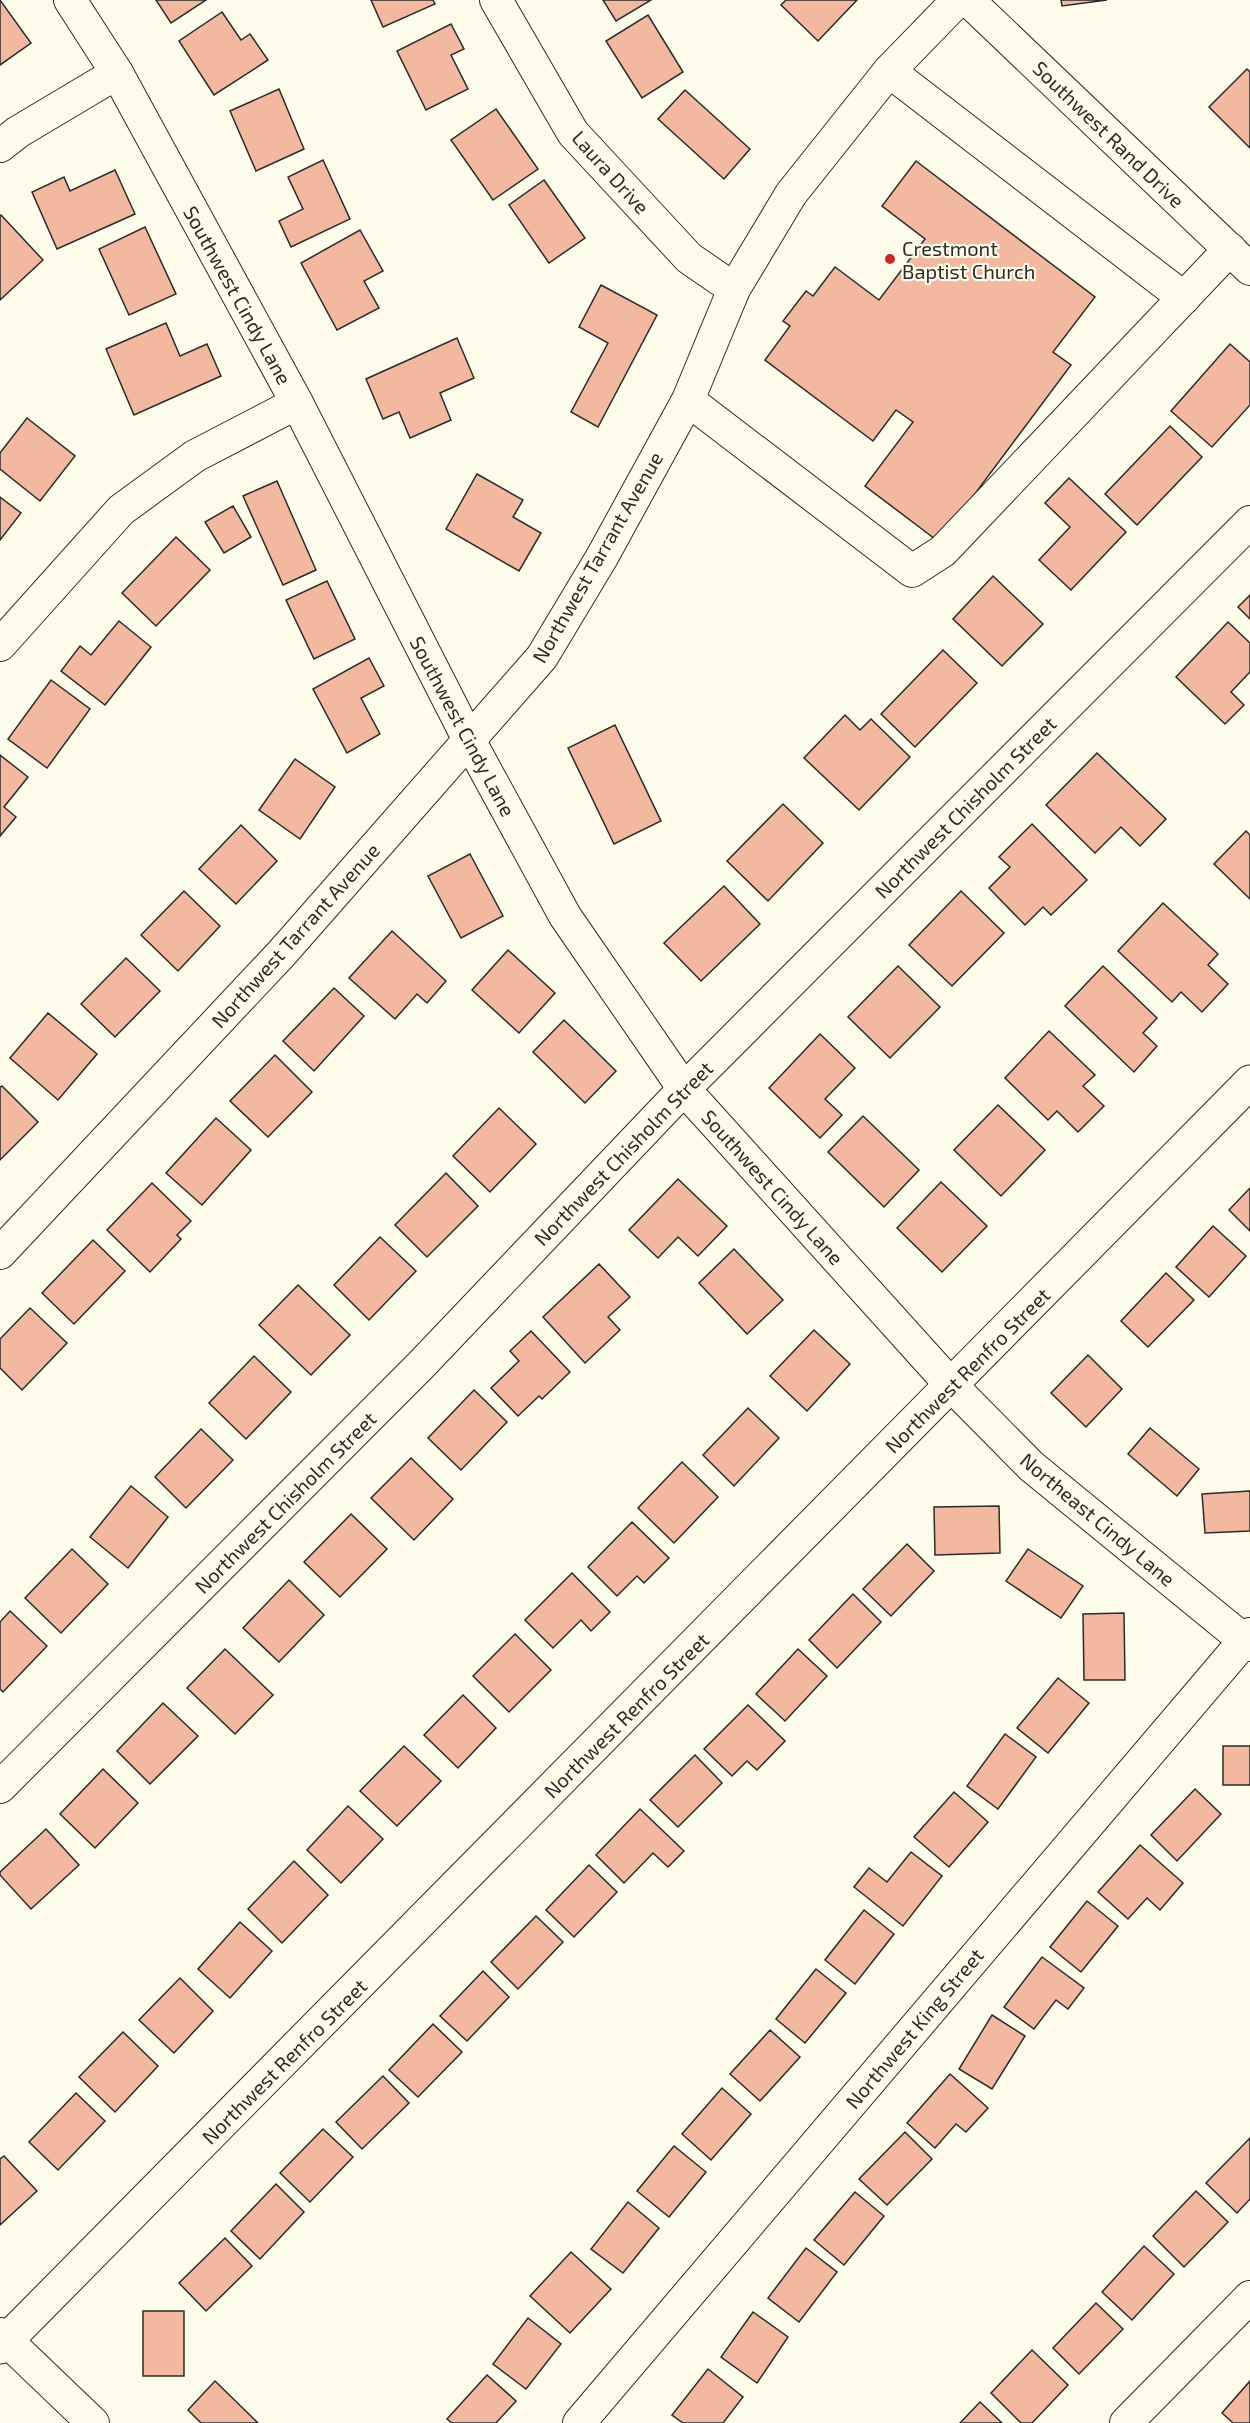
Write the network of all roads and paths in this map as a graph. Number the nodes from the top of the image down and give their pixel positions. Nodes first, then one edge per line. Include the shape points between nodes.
1 (70, 0) edge
2 (496, 0) edge
3 (958, 0) edge
4 (968, 0) edge
5 (889, 70) junction
6 (117, 73) junction
7 (0, 146) edge
8 (1240, 259) edge
9 (734, 289) junction
10 (1184, 298) junction
11 (688, 400) junction
12 (297, 403) junction
13 (1250, 522) edge
14 (0, 645) edge
15 (469, 740) junction
16 (1250, 1082) edge
17 (684, 1089) junction
18 (0, 1253) edge
19 (952, 1386) junction
20 (1248, 1640) edge
21 (0, 1787) edge
22 (1250, 2297) edge
23 (2, 2341) edge
24 (93, 2423) edge
25 (579, 2423) edge
26 (1126, 2423) edge

1 - 6 street, Southwest Cindy Lane
2 - 9 street, Laura Drive via 573,133 689,258
3 - 5 street, Northwest Tarrant Avenue
4 - 8 street, Southwest Rand Drive
5 - 9 street, Northwest Tarrant Avenue via 791,194
5 - 10 street
6 - 7 street
6 - 12 street, Southwest Cindy Lane
8 - 10 street
9 - 11 street, Northwest Tarrant Avenue
10 - 11 street via 944,551 912,571
11 - 15 street, Northwest Tarrant Avenue via 542,657
12 - 14 street via 195,456 121,510
12 - 15 street, Southwest Cindy Lane
13 - 17 street, Northwest Chisholm Street
15 - 17 street, Southwest Cindy Lane via 565,916
15 - 18 street, Northwest Tarrant Avenue via 282,953
16 - 19 main road, Northwest Renfro Street
17 - 19 street, Southwest Cindy Lane
17 - 21 street, Northwest Chisholm Street via 421,1365
19 - 20 street, Northeast Cindy Lane via 1031,1466
19 - 23 main road, Northwest Renfro Street
20 - 25 street, Northwest King Street
22 - 26 street
23 - 24 street

